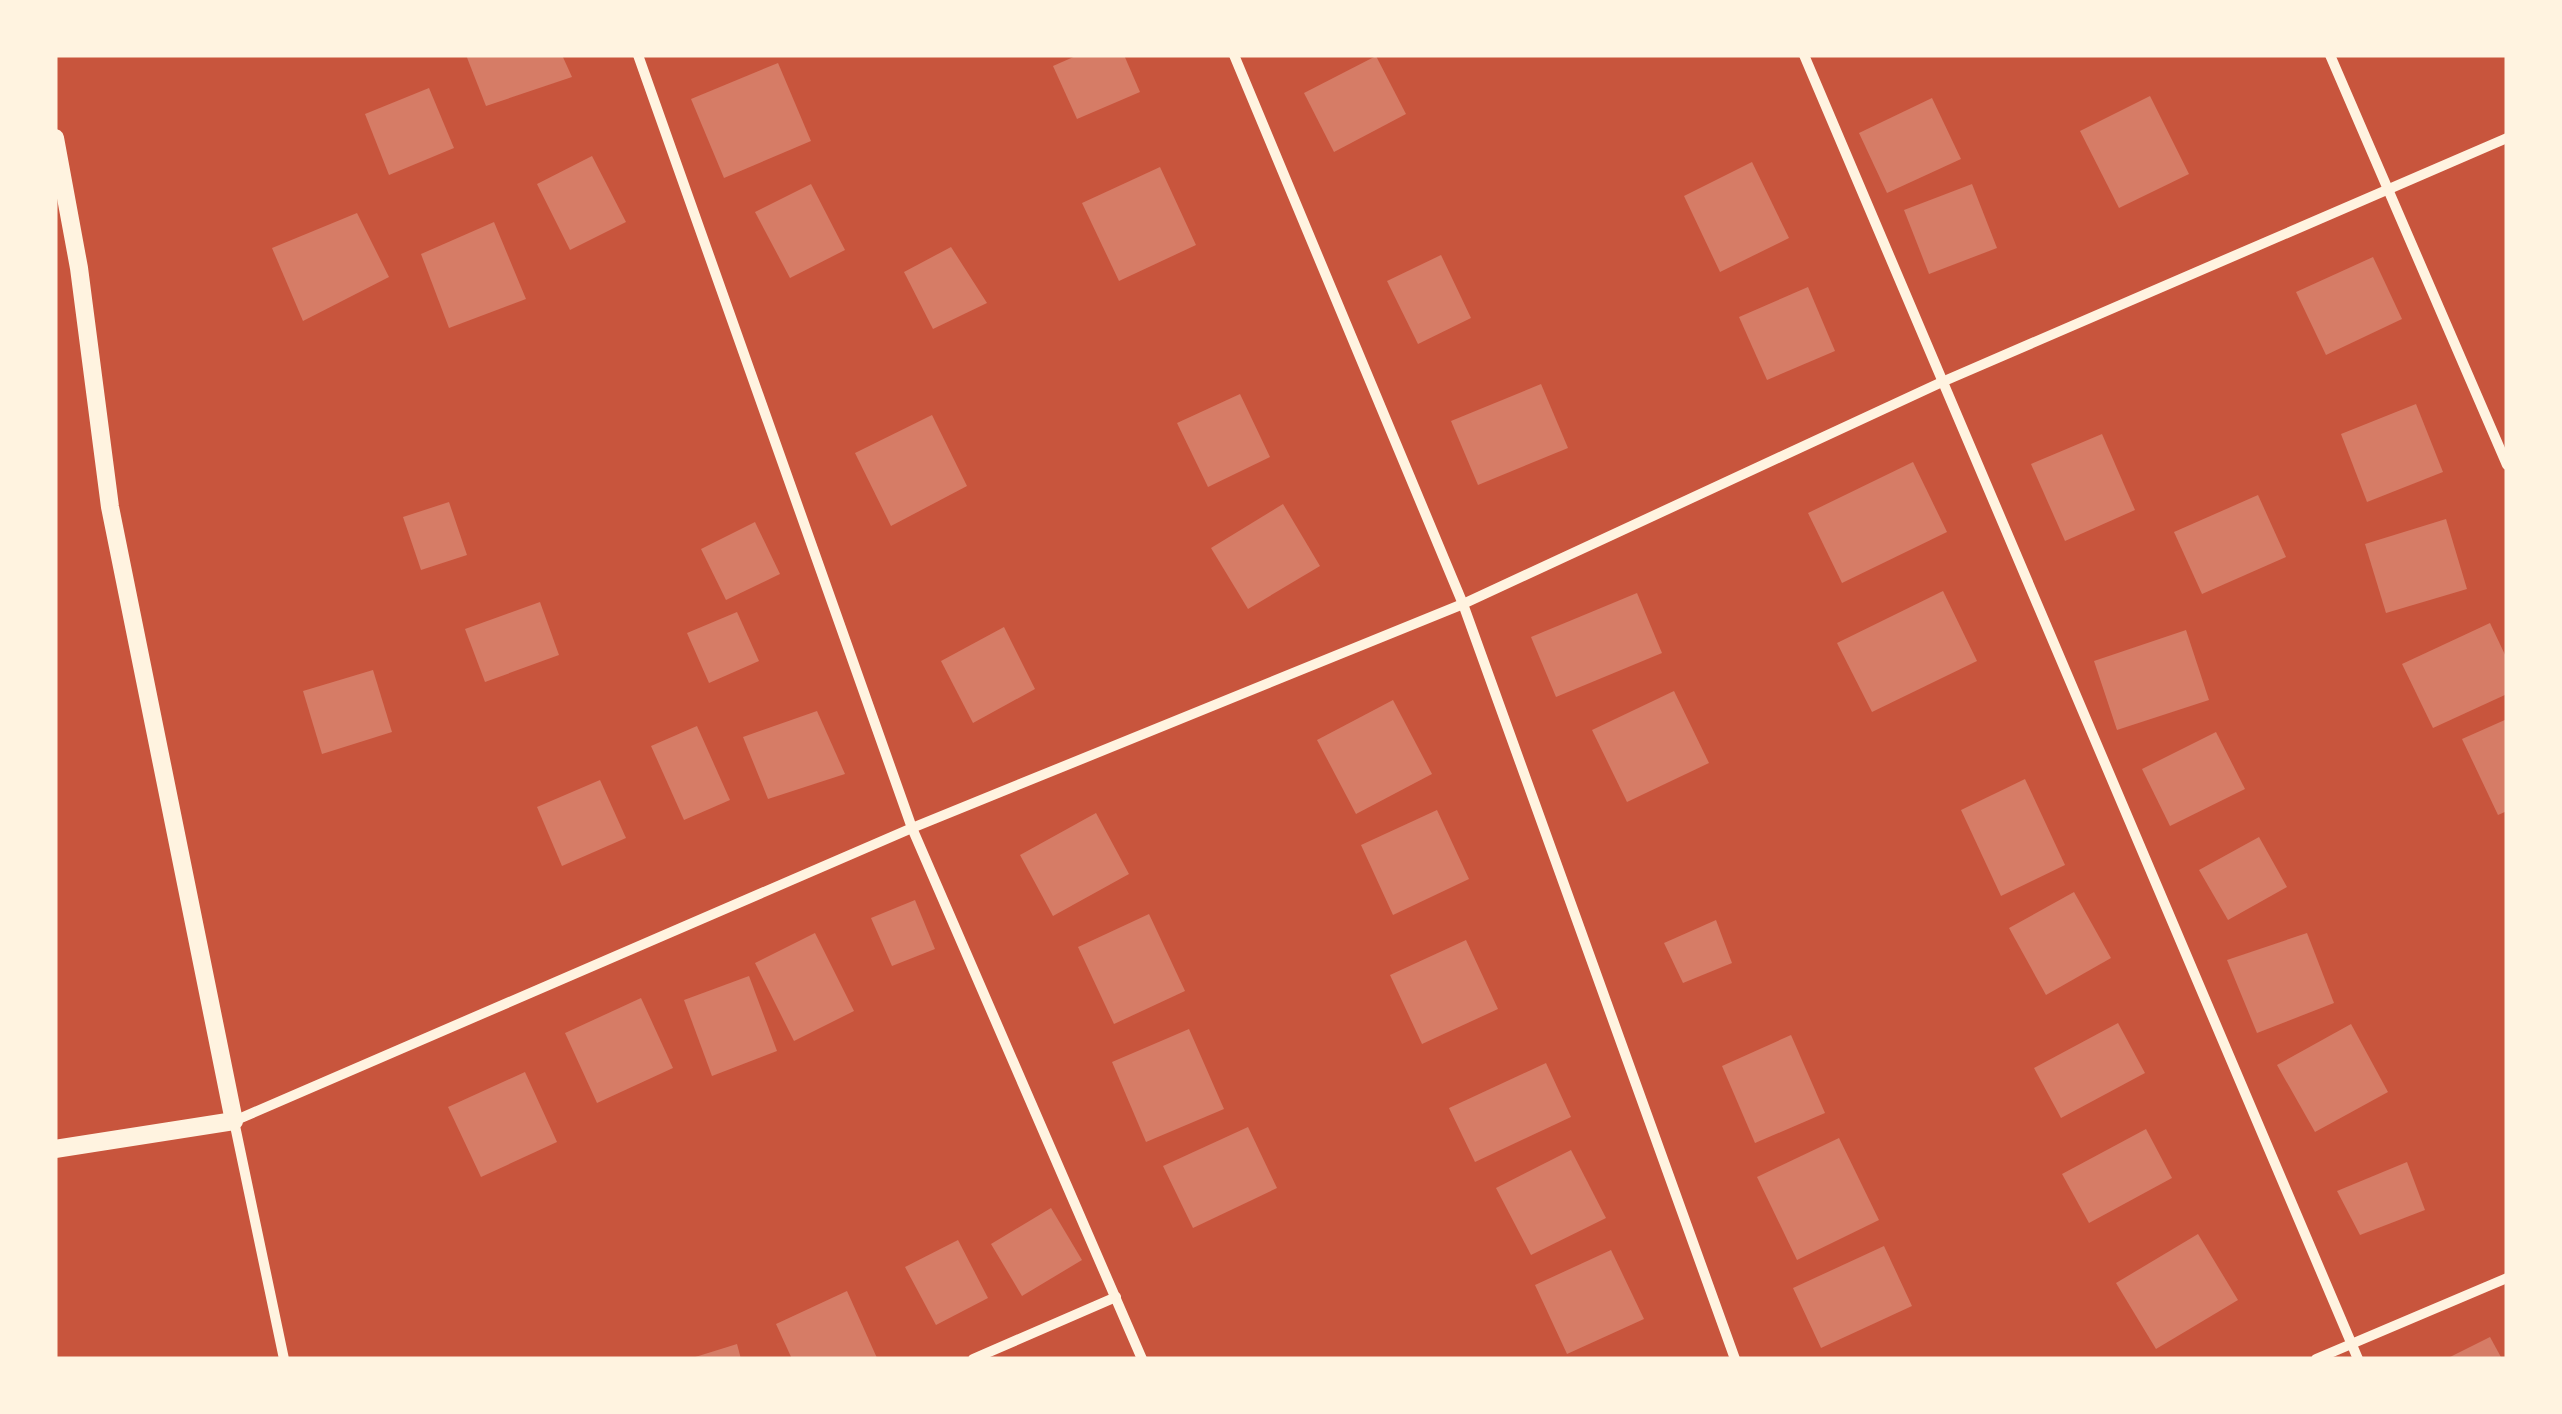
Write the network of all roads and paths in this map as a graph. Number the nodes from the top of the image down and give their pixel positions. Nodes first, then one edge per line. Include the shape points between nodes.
1 (638, 55) edge
2 (1234, 55) edge
3 (1804, 55) edge
4 (2330, 55) edge
5 (55, 138) edge
6 (2507, 138) edge
7 (2388, 190) junction
8 (1942, 382) junction
9 (2507, 465) edge
10 (1463, 604) junction
11 (912, 828) junction
12 (234, 1121) junction
13 (55, 1149) edge
14 (2507, 1278) edge
15 (1116, 1297) junction
16 (2352, 1344) junction
17 (284, 1359) edge
18 (973, 1359) edge
19 (1142, 1359) edge
20 (1735, 1359) edge
21 (2316, 1359) edge
22 (2358, 1359) edge

1 - 11 street
2 - 10 street
3 - 8 street
4 - 7 street
5 - 12 street via 110,506
6 - 7 street
7 - 8 street
7 - 9 street
8 - 10 street
8 - 16 street
10 - 11 street
10 - 20 street
11 - 12 street
11 - 15 street
12 - 13 street
12 - 17 street
14 - 16 street
15 - 18 street
15 - 19 street
16 - 21 street
16 - 22 street

